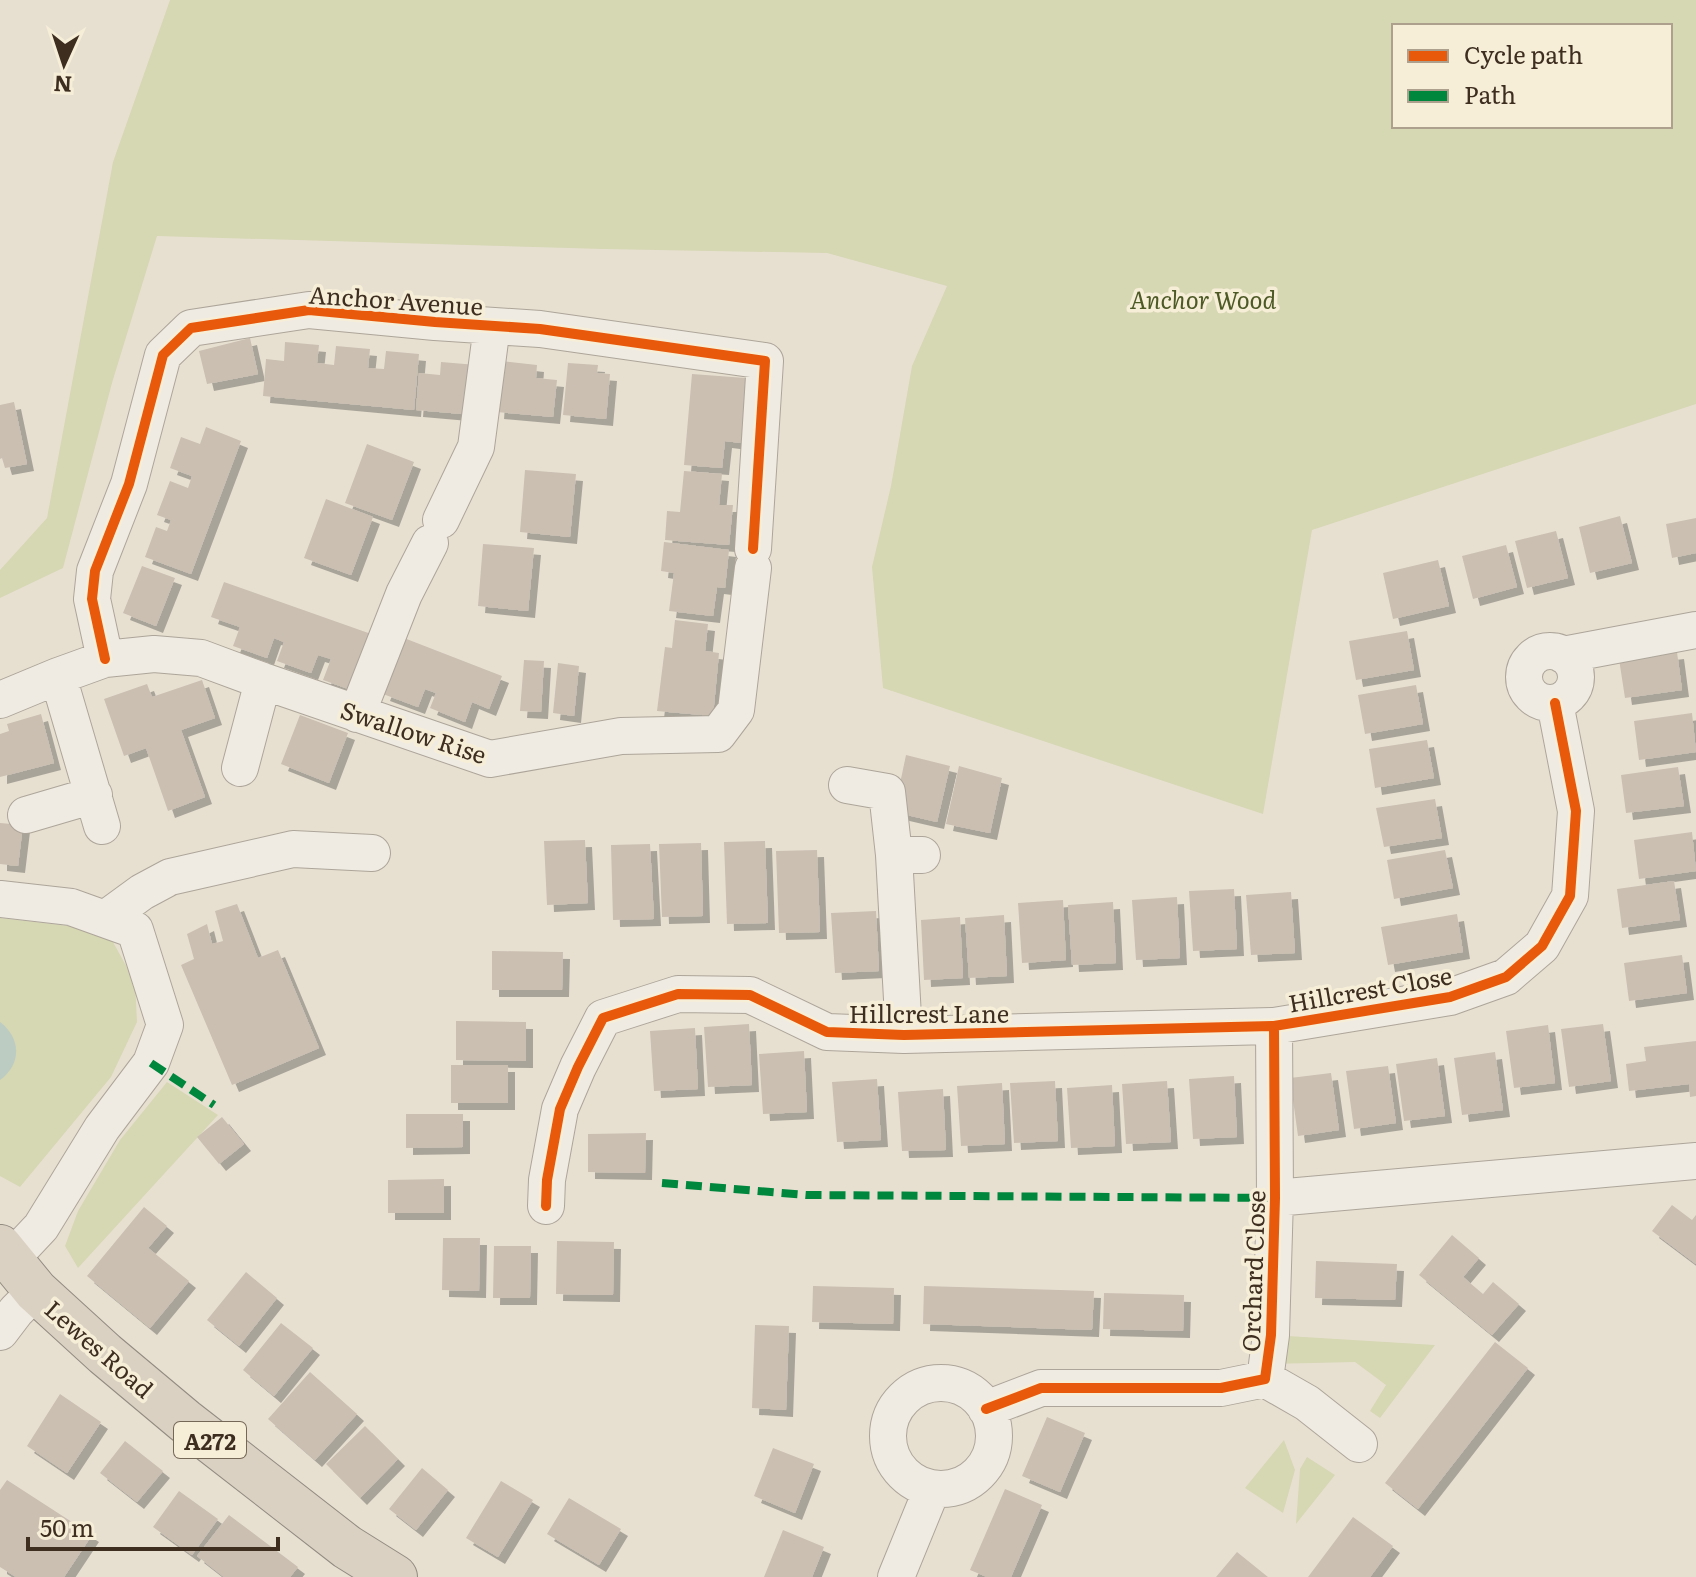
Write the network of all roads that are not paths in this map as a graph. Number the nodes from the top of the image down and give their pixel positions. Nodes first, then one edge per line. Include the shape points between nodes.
1 (492, 326) junction
2 (753, 558) joint
3 (1696, 630) edge
4 (105, 659) junction
5 (58, 676) junction
6 (263, 681) junction
7 (0, 700) edge
8 (357, 714) junction
9 (240, 768) dead end
10 (847, 785) dead end
11 (26, 815) dead end
12 (372, 853) dead end
13 (0, 899) edge
14 (105, 919) junction
15 (1274, 1026) junction
16 (904, 1035) junction
17 (1696, 1161) edge
18 (1275, 1198) junction
19 (546, 1206) dead end
20 (15, 1266) edge
21 (0, 1332) edge
22 (1265, 1379) junction
23 (986, 1409) junction
24 (1359, 1444) dead end
25 (932, 1489) junction
26 (395, 1577) edge
27 (896, 1577) edge

1 - 2 street, Anchor Avenue via 765,361
1 - 4 street, Anchor Avenue via 309,310 191,328 163,355 129,484 95,571 92,599
1 - 8 street, Anchor Avenue via 476,447 404,594
2 - 8 street, Swallow Rise via 736,710 718,734 621,736 490,759
3 - 15 street, Hillcrest Close via 1563,655 1543,653 1525,670 1531,695 1555,703 1576,811 1570,896 1542,946 1506,977 1450,997
4 - 5 street, Swallow Rise
4 - 6 street, Swallow Rise via 154,654 201,658
5 - 7 street, Swallow Rise
5 - 11 street via 98,810
6 - 8 street, Swallow Rise
6 - 9 street
10 - 16 street via 887,792 908,855
12 - 14 street via 293,849 170,877
13 - 14 street via 71,907
14 - 20 street via 135,930 165,1025 151,1063 102,1128
15 - 16 street, Hillcrest Lane
15 - 18 street, Orchard Close
16 - 19 street, Hillcrest Lane via 827,1032 750,995 678,994 603,1018 560,1109
17 - 18 street
18 - 22 street, Orchard Close
20 - 21 street via 16,1311
20 - 26 highway, Lewes Road / A272 via 105,1354 185,1421 347,1547
22 - 23 street, Orchard Close via 1221,1388 1041,1388
22 - 24 street, Orchard Close via 1307,1403
23 - 25 street via 993,1425 989,1459 966,1483
23 - 25 street via 975,1395 942,1383 924,1386 896,1406 887,1440 892,1457 901,1472
25 - 27 street

